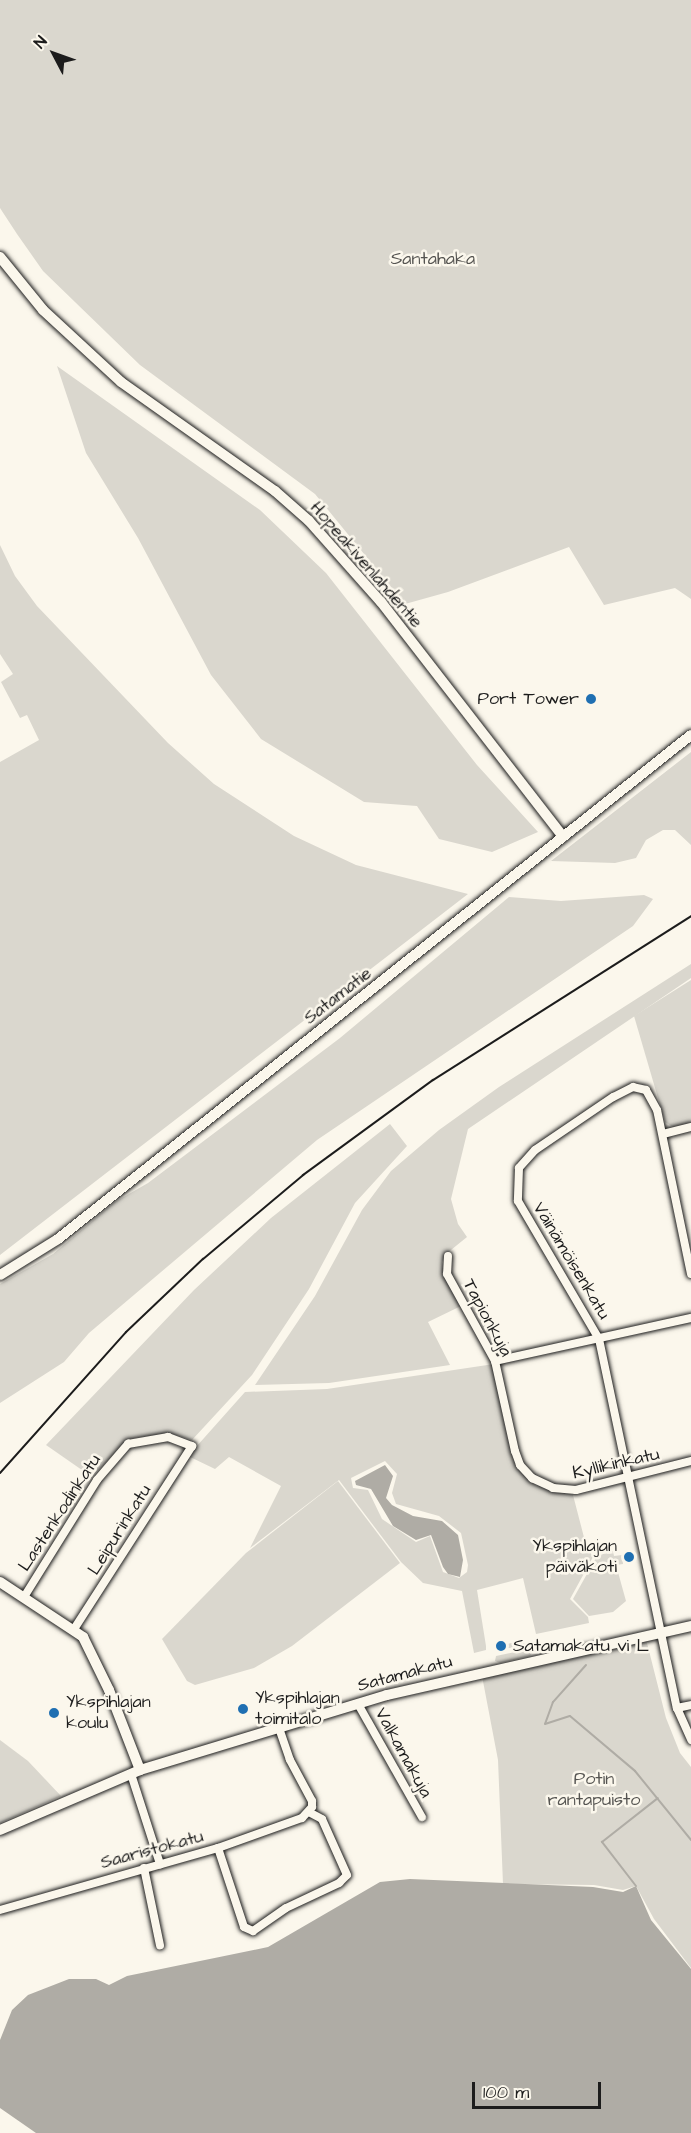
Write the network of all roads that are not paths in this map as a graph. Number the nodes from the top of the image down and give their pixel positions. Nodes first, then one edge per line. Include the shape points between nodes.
1 (0, 257) edge
2 (691, 735) edge
3 (563, 837) junction
4 (691, 1127) edge
5 (663, 1134) junction
6 (691, 1222) edge
7 (680, 1225) junction
8 (448, 1256) dead end
9 (691, 1274) edge
10 (0, 1275) edge
11 (691, 1318) edge
12 (599, 1339) junction
13 (495, 1361) junction
14 (192, 1446) joint
15 (691, 1461) edge
16 (520, 1465) joint
17 (627, 1478) junction
18 (0, 1582) edge
19 (24, 1597) junction
20 (691, 1626) edge
21 (74, 1629) junction
22 (660, 1632) junction
23 (358, 1704) junction
24 (691, 1705) edge
25 (677, 1708) junction
26 (279, 1728) junction
27 (691, 1740) edge
28 (135, 1772) junction
29 (309, 1812) junction
30 (422, 1817) dead end
31 (0, 1830) edge
32 (218, 1848) junction
33 (160, 1864) junction
34 (144, 1868) junction
35 (0, 1910) edge
36 (160, 1945) dead end

1 - 3 street, Hopeakivenlahdentie via 43,310 121,382 309,521 381,602
2 - 3 street, Satamatie
3 - 10 street, Satamatie via 58,1239
4 - 5 street
5 - 7 street
5 - 12 street, Väinämöisenkatu via 651,1095 633,1087 613,1096 535,1150 515,1179 518,1201
6 - 7 street
7 - 9 street
8 - 13 street, Tapionkuja via 447,1274
11 - 12 street
12 - 13 street
12 - 17 street, Väinämöisenkatu
13 - 16 street, Tapionkuja
14 - 19 street, Lastenkodinkatu via 168,1437 128,1444 97,1480
14 - 21 street, Leipurinkatu
15 - 17 street, Kyllikinkatu
16 - 17 street, Kyllikinkatu via 532,1478 563,1490
17 - 22 street, Väinämöisenkatu
18 - 19 street
19 - 21 street
20 - 22 street, Satamakatu
21 - 28 street via 89,1647
22 - 23 street, Satamakatu
22 - 25 street, Väinämöisenkatu
23 - 26 street, Satamakatu
23 - 30 street, Valkamakuja
24 - 25 street
25 - 27 street, Väinämöisenkatu
26 - 28 street, Satamakatu
26 - 29 street via 290,1760 312,1801
28 - 31 street, Satamakatu
28 - 33 street
29 - 32 street, Saaristokatu via 291,1823
29 - 32 street via 322,1819 348,1869 339,1883 286,1908 253,1931 243,1927
32 - 33 street, Saaristokatu
33 - 34 street, Saaristokatu
34 - 35 street, Saaristokatu
34 - 36 street

